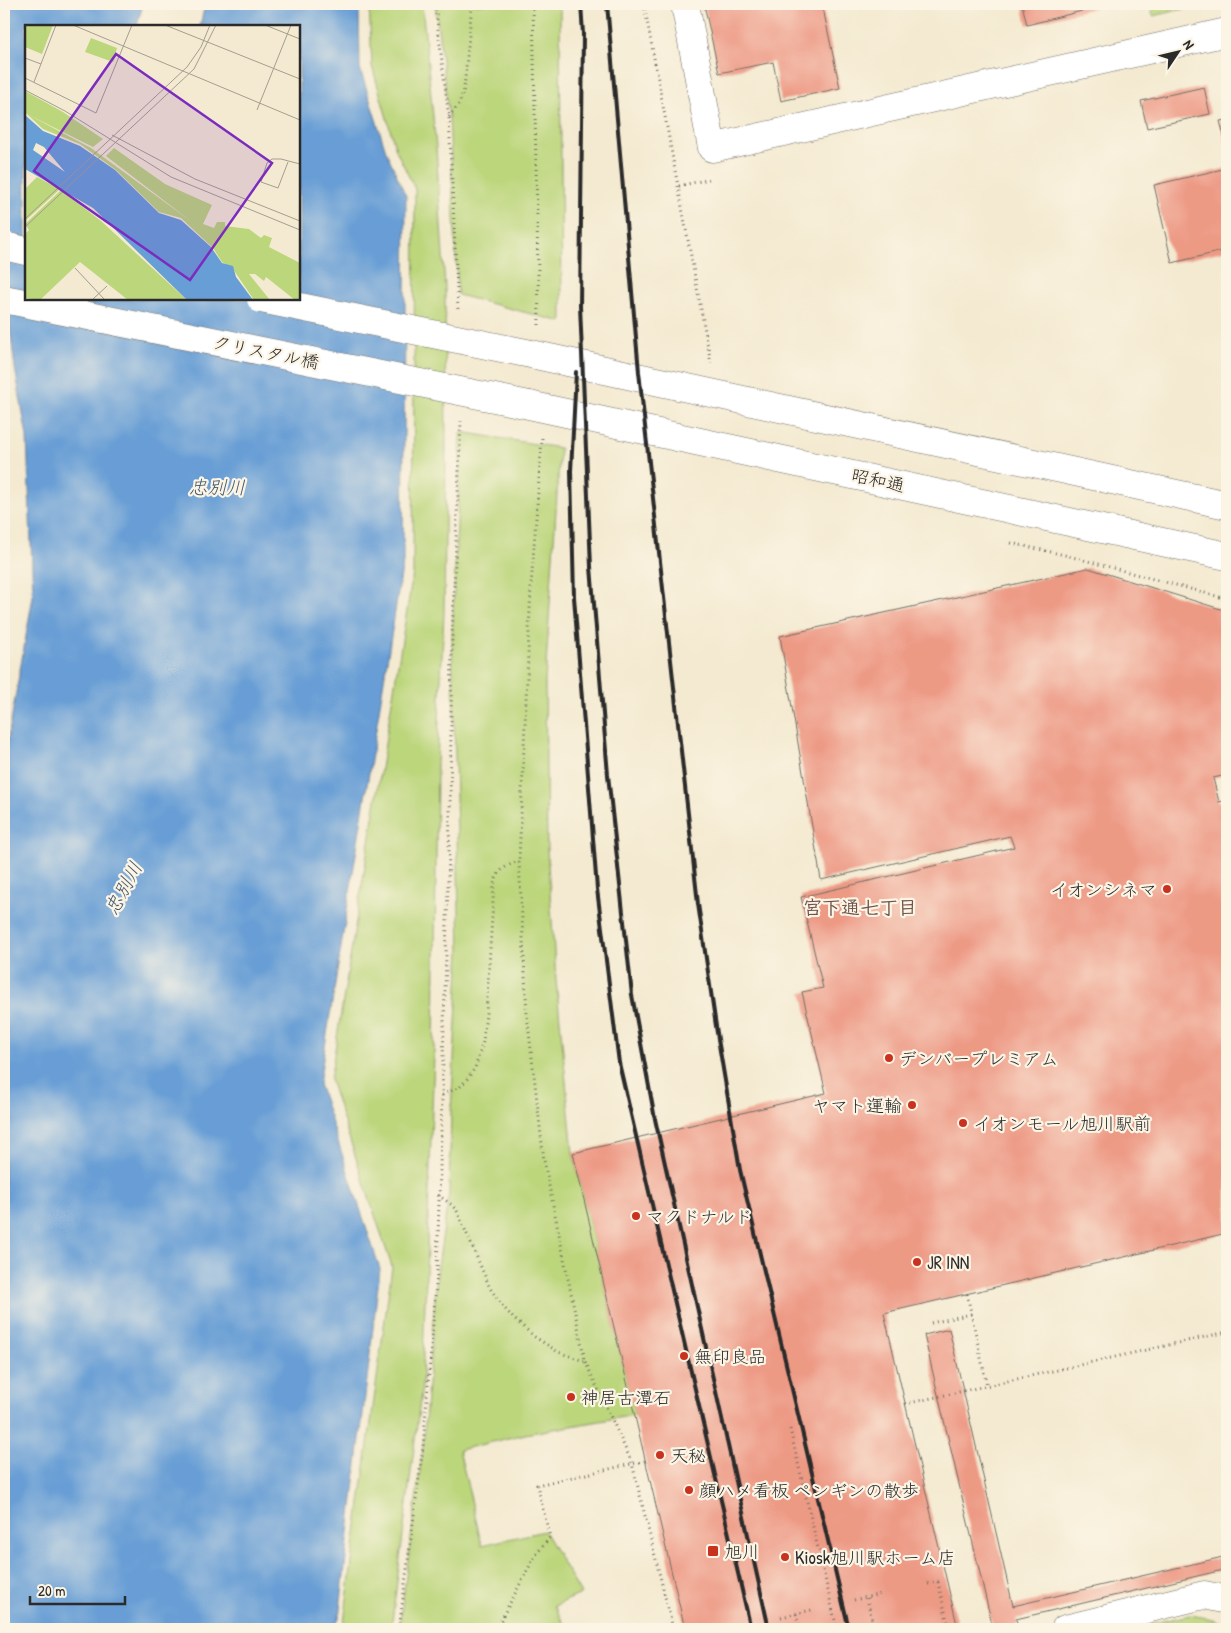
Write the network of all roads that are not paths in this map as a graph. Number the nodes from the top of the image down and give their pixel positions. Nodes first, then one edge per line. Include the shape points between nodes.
1 (685, 4) edge
2 (1227, 32) edge
3 (4, 246) edge
4 (25, 251) edge
5 (4, 299) edge
6 (267, 300) edge
7 (529, 405) joint
8 (1227, 505) edge
9 (1227, 556) edge
10 (1227, 1600) edge
11 (1065, 1629) edge

1 - 2 street via 712,148
3 - 4 street
5 - 7 street, クリスタル橋, bridge
6 - 8 street, bridge via 535,343
7 - 9 street, 昭和通
10 - 11 street via 1204,1595

